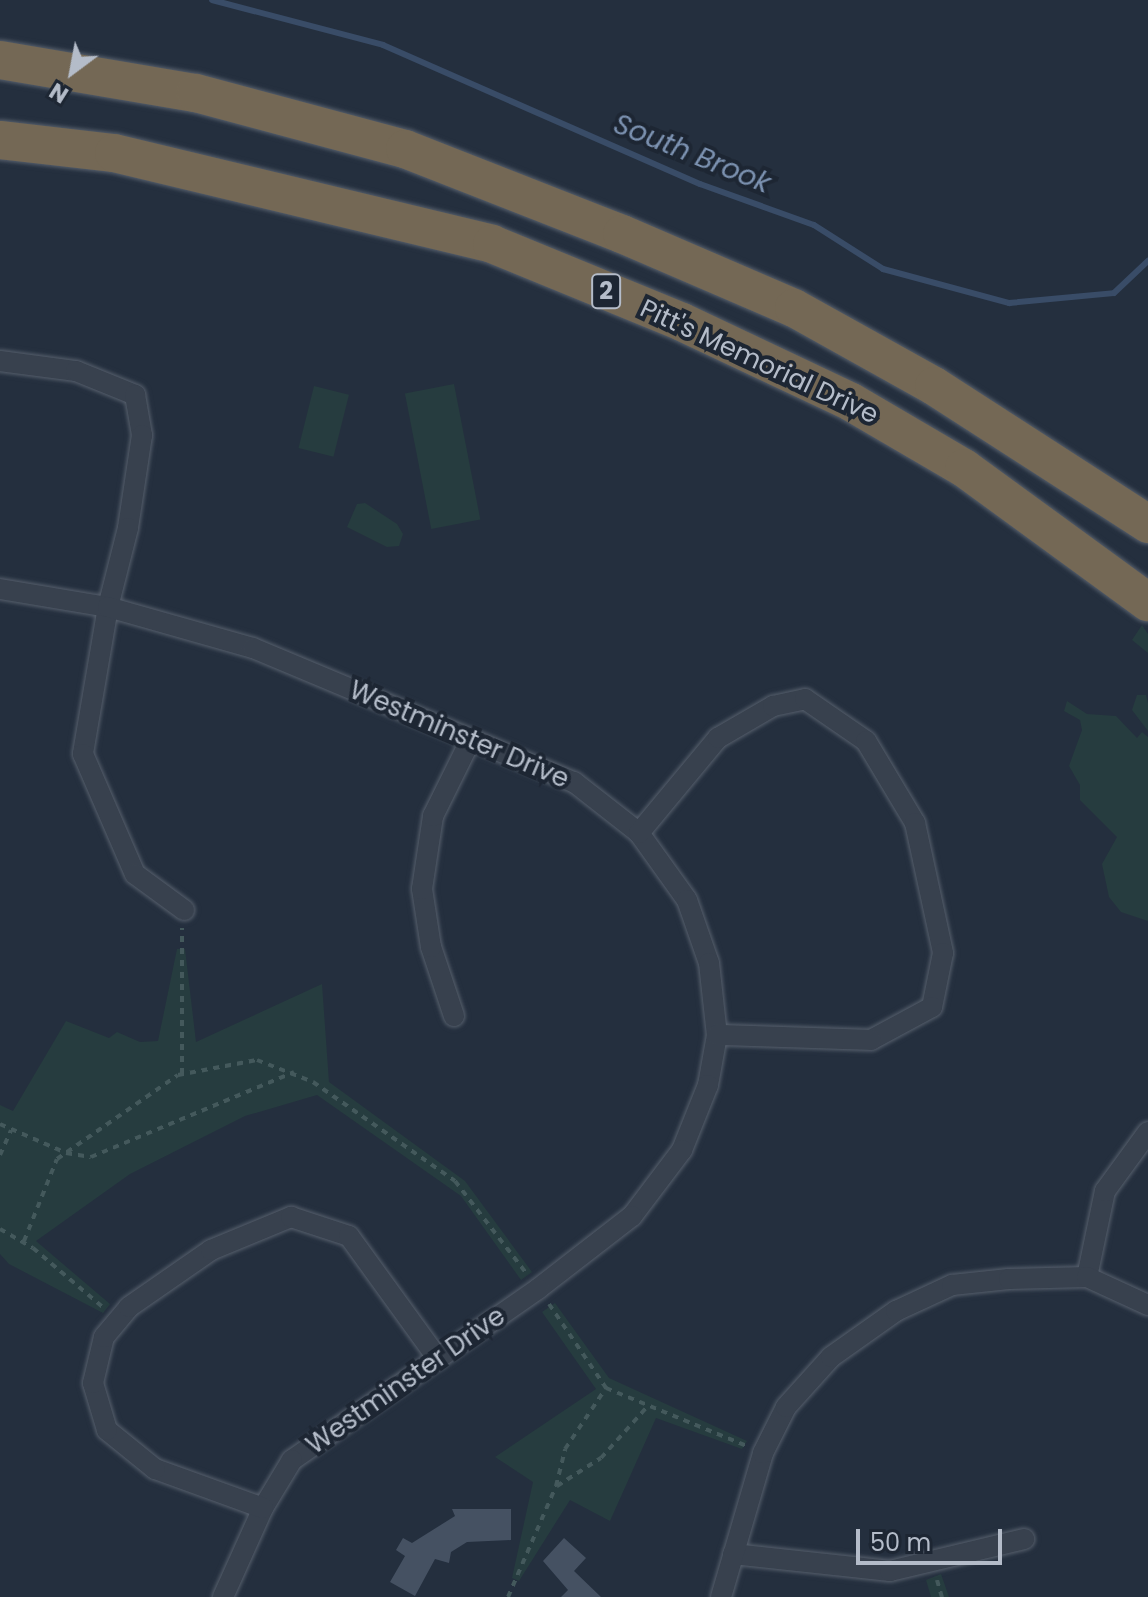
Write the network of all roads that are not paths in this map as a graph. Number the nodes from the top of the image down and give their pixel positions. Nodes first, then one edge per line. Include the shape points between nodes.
1 (0, 60) edge
2 (0, 140) edge
3 (0, 361) edge
4 (1148, 524) edge
5 (0, 589) edge
6 (1148, 602) edge
7 (108, 607) junction
8 (471, 739) junction
9 (639, 833) junction
10 (184, 910) road end
11 (454, 1016) dead end
12 (717, 1035) junction
13 (1148, 1132) edge
14 (1087, 1277) junction
15 (1148, 1305) edge
16 (438, 1359) junction
17 (263, 1508) junction
18 (1024, 1539) dead end
19 (733, 1554) junction
20 (223, 1597) edge
21 (721, 1597) edge

1 - 4 highway, 2 via 196,93 405,149 622,234 794,308 934,386
2 - 6 highway, Pitt's Memorial Drive / 2 via 114,153 492,244 682,322 851,402 964,468
3 - 7 street via 76,371 135,395 142,435 128,528
5 - 7 street, Westminster Drive
7 - 8 street, Westminster Drive via 253,648
7 - 10 street via 83,754 135,874
8 - 9 street, Westminster Drive via 574,782
8 - 11 street via 433,816 422,889 431,947
9 - 12 street, Westminster Drive via 687,900 709,963
9 - 12 street via 718,738 773,706 805,699 866,741 915,823 943,953 932,1007 871,1040
12 - 16 street, Westminster Drive via 708,1085 682,1150 632,1216
13 - 14 street via 1105,1191
14 - 15 street
14 - 19 street via 952,1285 896,1311 831,1357 786,1407 763,1453
16 - 17 street, Westminster Drive via 292,1460
16 - 17 street via 349,1236 291,1217 211,1250 116,1319 104,1337 93,1383 107,1430 155,1469
17 - 20 street, Westminster Drive
18 - 19 street via 890,1571
19 - 21 street

